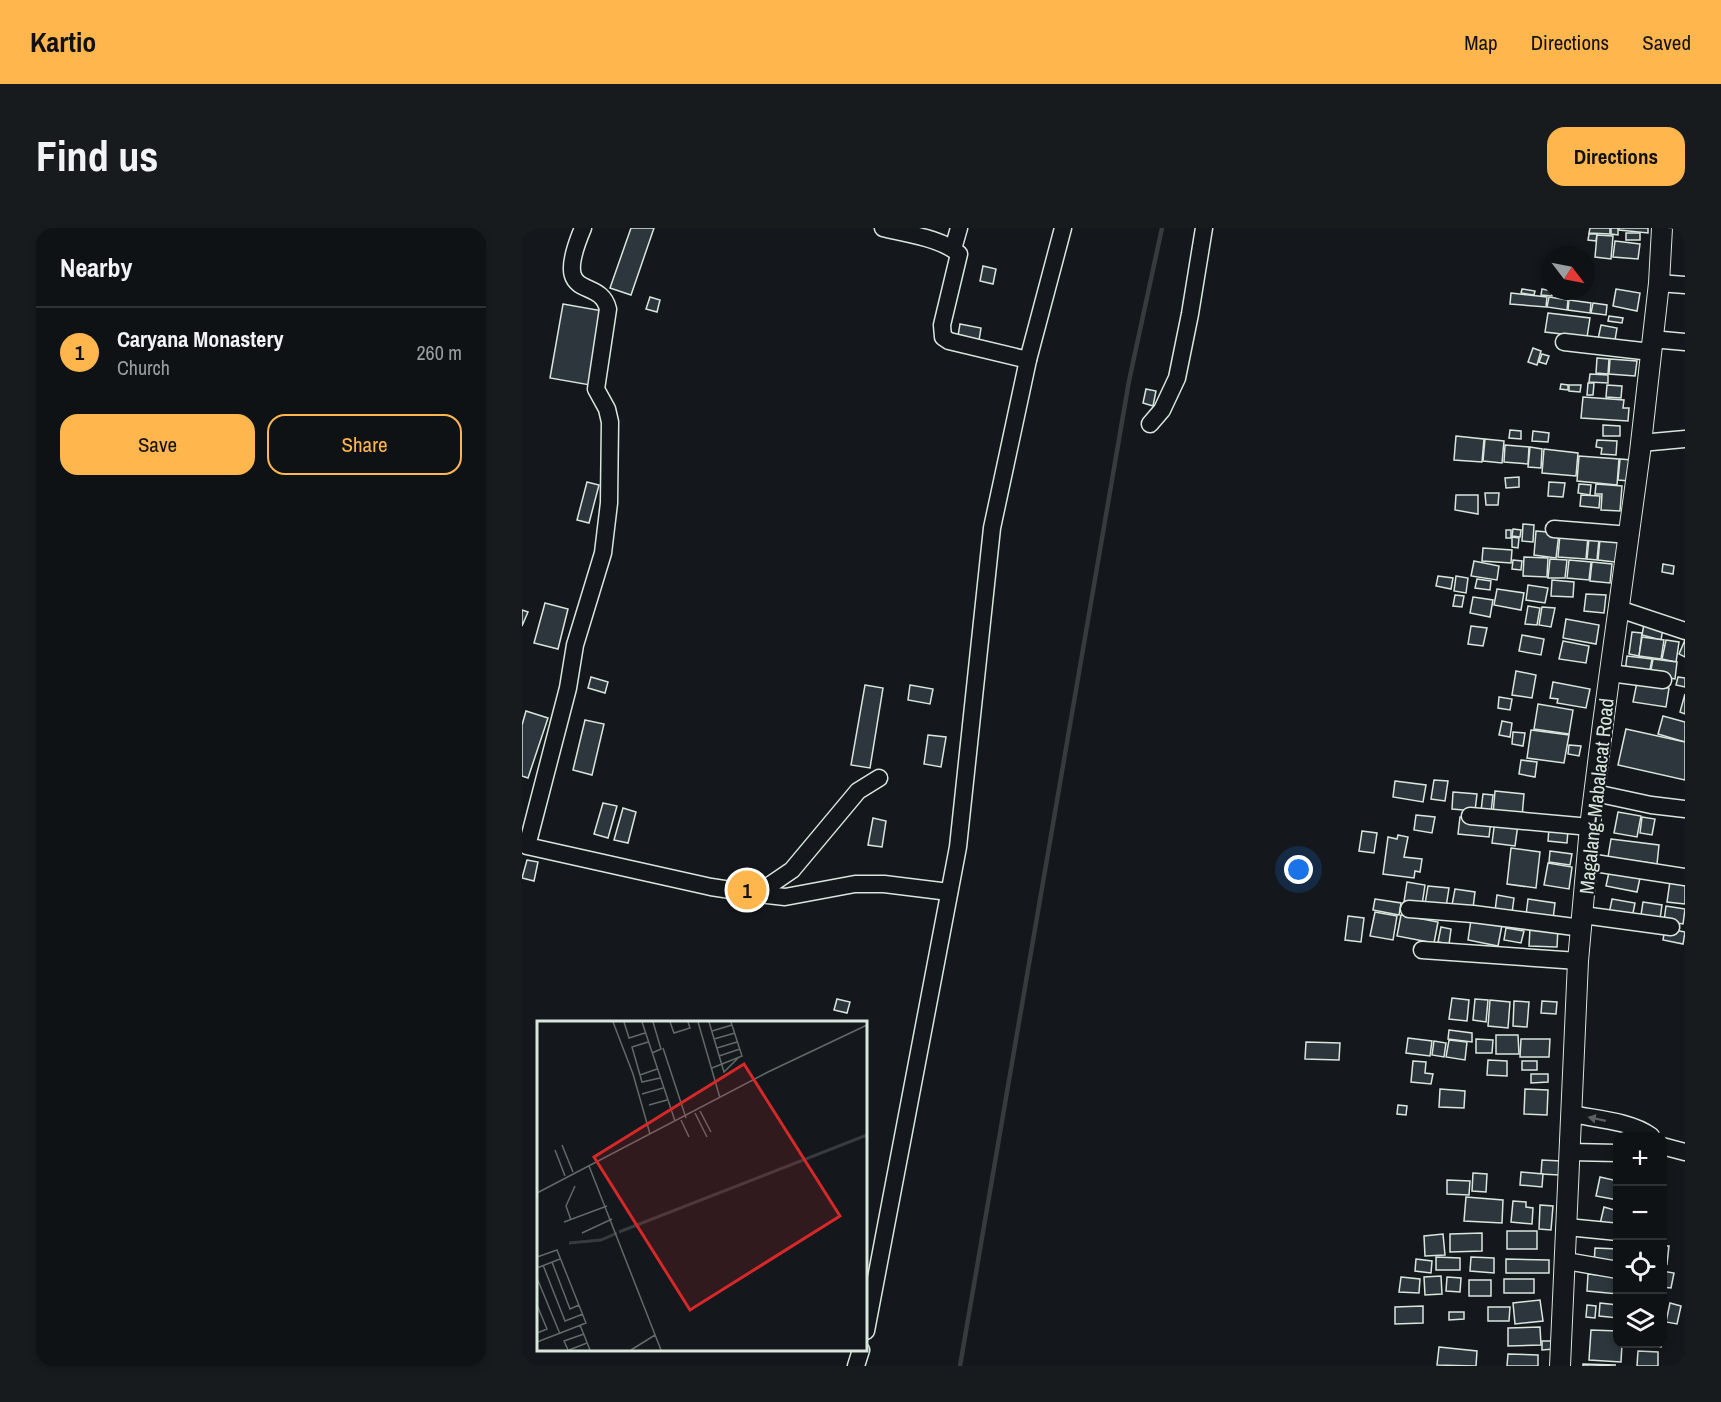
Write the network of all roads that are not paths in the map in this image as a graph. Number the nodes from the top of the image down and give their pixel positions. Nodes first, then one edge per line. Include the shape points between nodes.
1 (583, 228) edge
2 (883, 228) edge
3 (959, 228) edge
4 (1063, 228) edge
5 (1204, 228) edge
6 (1662, 228) edge
7 (953, 249) junction
8 (1659, 283) junction
9 (1685, 285) edge
10 (1564, 342) dead end
11 (1685, 342) edge
12 (1651, 346) junction
13 (1028, 360) junction
14 (1150, 423) dead end
15 (1685, 439) edge
16 (1641, 443) junction
17 (1554, 529) dead end
18 (1630, 535) junction
19 (1619, 609) junction
20 (1685, 631) edge
21 (1610, 673) junction
22 (1663, 680) dead end
23 (879, 778) dead end
24 (1595, 793) junction
25 (1685, 809) edge
26 (1470, 816) dead end
27 (1590, 827) junction
28 (525, 845) edge
29 (1588, 862) junction
30 (1685, 877) edge
31 (949, 892) junction
32 (757, 894) junction
33 (1409, 909) dead end
34 (1582, 922) junction
35 (1671, 927) dead end
36 (1422, 950) dead end
37 (1578, 961) junction
38 (1572, 1114) junction
39 (1622, 1131) edge
40 (1645, 1132) edge
41 (1667, 1146) edge
42 (1570, 1152) junction
43 (1685, 1152) edge
44 (1613, 1153) edge
45 (1567, 1227) junction
46 (1613, 1232) edge
47 (1566, 1262) junction
48 (1613, 1269) edge
49 (867, 1326) edge
50 (861, 1351) edge
51 (856, 1366) edge
52 (1560, 1366) edge

1 - 28 street via 571,264 572,276 581,287 602,297 608,309 596,389 610,422 608,526
2 - 7 street
3 - 7 street
4 - 13 street
5 - 14 street via 1177,378 1162,410
6 - 8 main road, Magalang-Mabalacat Road
7 - 13 street via 959,259 942,325 943,337
8 - 9 street
8 - 12 main road, Magalang-Mabalacat Road
10 - 12 street
11 - 12 street
12 - 16 main road, Magalang-Mabalacat Road
13 - 31 street via 992,528 958,846
15 - 16 street
16 - 18 main road, Magalang-Mabalacat Road
17 - 18 street
18 - 19 main road, Magalang-Mabalacat Road
19 - 20 street
19 - 21 main road, Magalang-Mabalacat Road
21 - 22 street
21 - 24 main road, Magalang-Mabalacat Road
23 - 32 street via 858,791 792,870
24 - 25 street
24 - 27 main road, Magalang-Mabalacat Road
26 - 27 street
27 - 29 main road, Magalang-Mabalacat Road
28 - 32 street
29 - 30 street
29 - 34 main road, Magalang-Mabalacat Road
31 - 32 street via 855,884 785,897
31 - 49 street
33 - 34 street
34 - 35 street
34 - 37 main road, Magalang-Mabalacat Road
36 - 37 street
37 - 38 main road, Magalang-Mabalacat Road
39 -> 38 street
38 - 42 main road, Magalang-Mabalacat Road
39 - 40 street
41 - 43 street
42 - 44 street
42 - 45 main road, Magalang-Mabalacat Road
45 - 46 street
45 - 47 main road, Magalang-Mabalacat Road
47 - 48 street
47 - 52 main road, Magalang-Mabalacat Road
50 - 51 street

